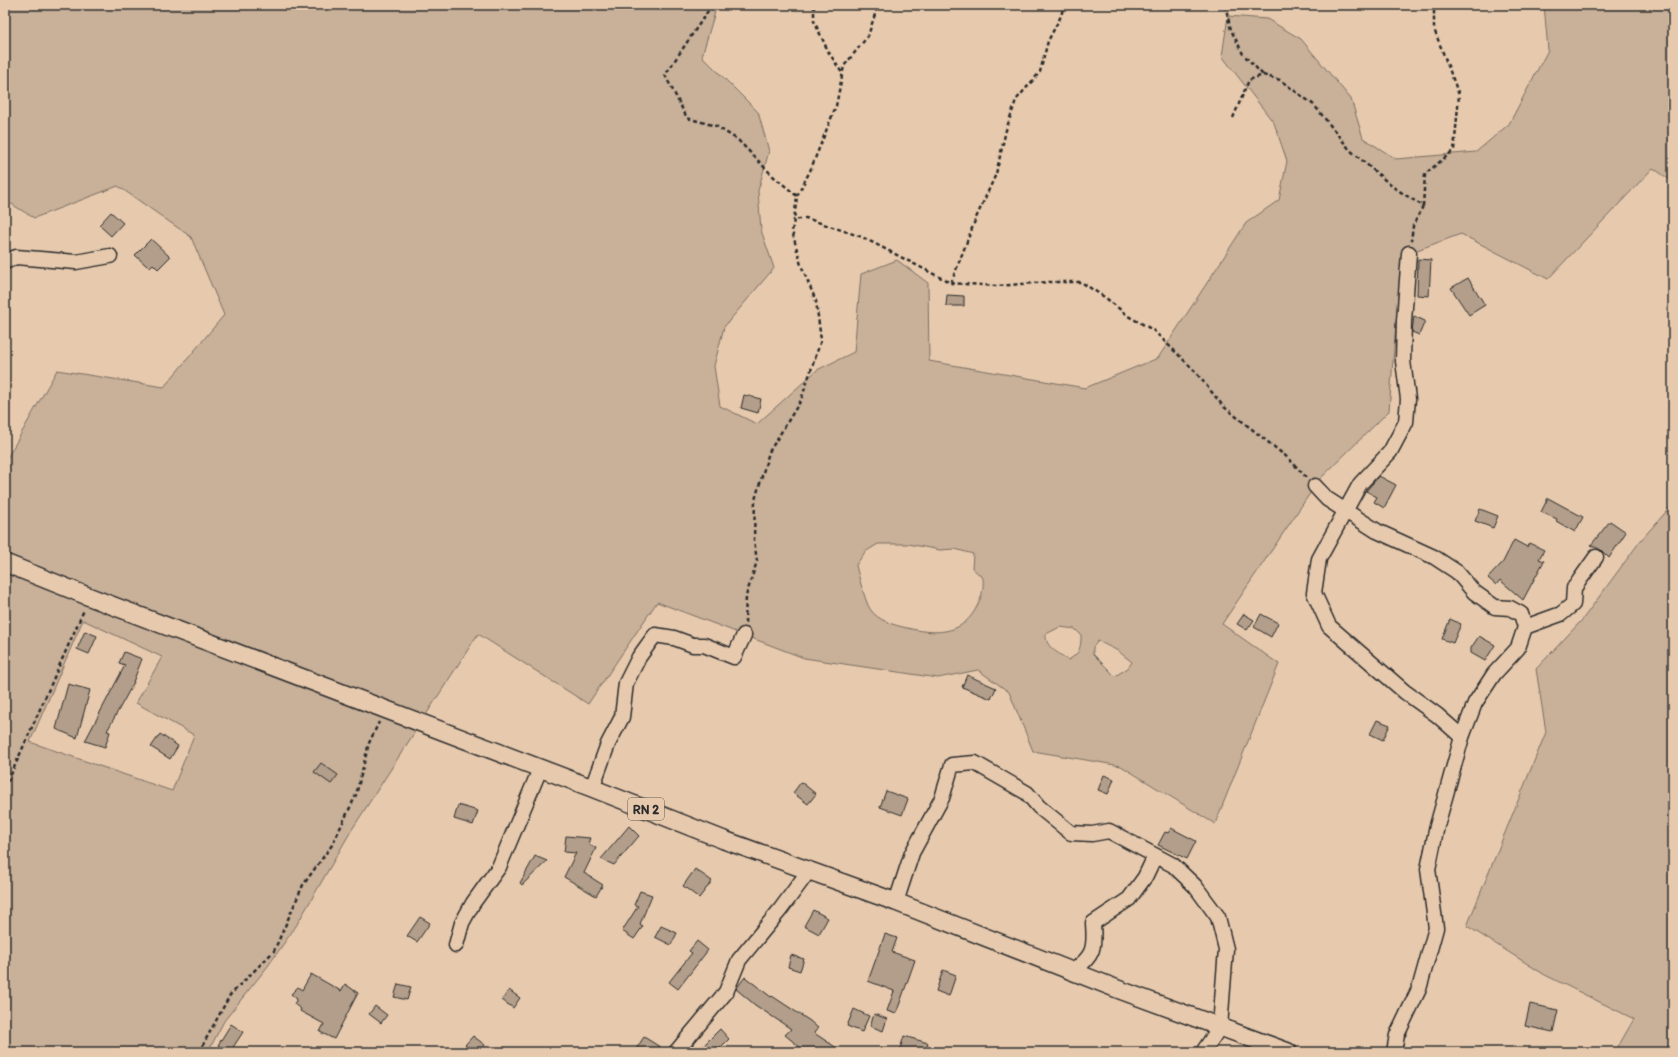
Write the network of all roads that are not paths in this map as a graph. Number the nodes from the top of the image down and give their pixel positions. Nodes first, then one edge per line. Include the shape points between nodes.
1 (1409, 253) road end
2 (110, 256) dead end
3 (5, 262) edge
4 (1315, 486) road end
5 (1346, 511) junction
6 (1596, 557) dead end
7 (5, 563) edge
8 (1525, 627) junction
9 (744, 635) road end
10 (1462, 738) junction
11 (540, 769) junction
12 (592, 788) junction
13 (1155, 856) junction
14 (808, 872) junction
15 (896, 902) junction
16 (456, 945) dead end
17 (1073, 971) junction
18 (1220, 1027) junction
19 (676, 1052) edge
20 (1203, 1052) edge
21 (1288, 1052) edge
22 (1394, 1052) edge

1 - 5 street via 1403,361 1408,400 1406,422 1390,452 1360,484
2 - 3 street via 76,262 16,257
4 - 5 street via 1327,499
5 - 8 street via 1377,531 1434,557 1457,572 1474,592 1496,607 1510,608 1521,614
5 - 10 street via 1319,559 1314,593 1329,626
6 - 8 street via 1574,588 1572,604 1561,614
7 - 11 main road, RN 2 via 90,598
8 - 10 street via 1518,648 1494,674 1474,703
9 - 12 street via 734,657 704,645 693,645 655,635 639,657 626,683 622,717 608,744
10 - 22 street via 1437,826 1428,869 1436,928 1420,989 1397,1035
11 - 12 main road, RN 2
11 - 16 street via 499,867 473,903 462,923
12 - 14 main road, RN 2
13 - 15 street via 1109,832 1071,832 1039,807 1027,793 975,763 952,765 942,798 912,853
13 - 17 street via 1146,877 1129,900 1093,923 1095,942 1087,961
13 - 18 street via 1173,866 1195,886 1218,917 1226,949
14 - 15 main road, RN 2
14 - 19 street via 739,960 726,992
15 - 17 main road, RN 2
17 - 18 main road, RN 2
18 - 20 street
18 - 21 main road, RN 2

